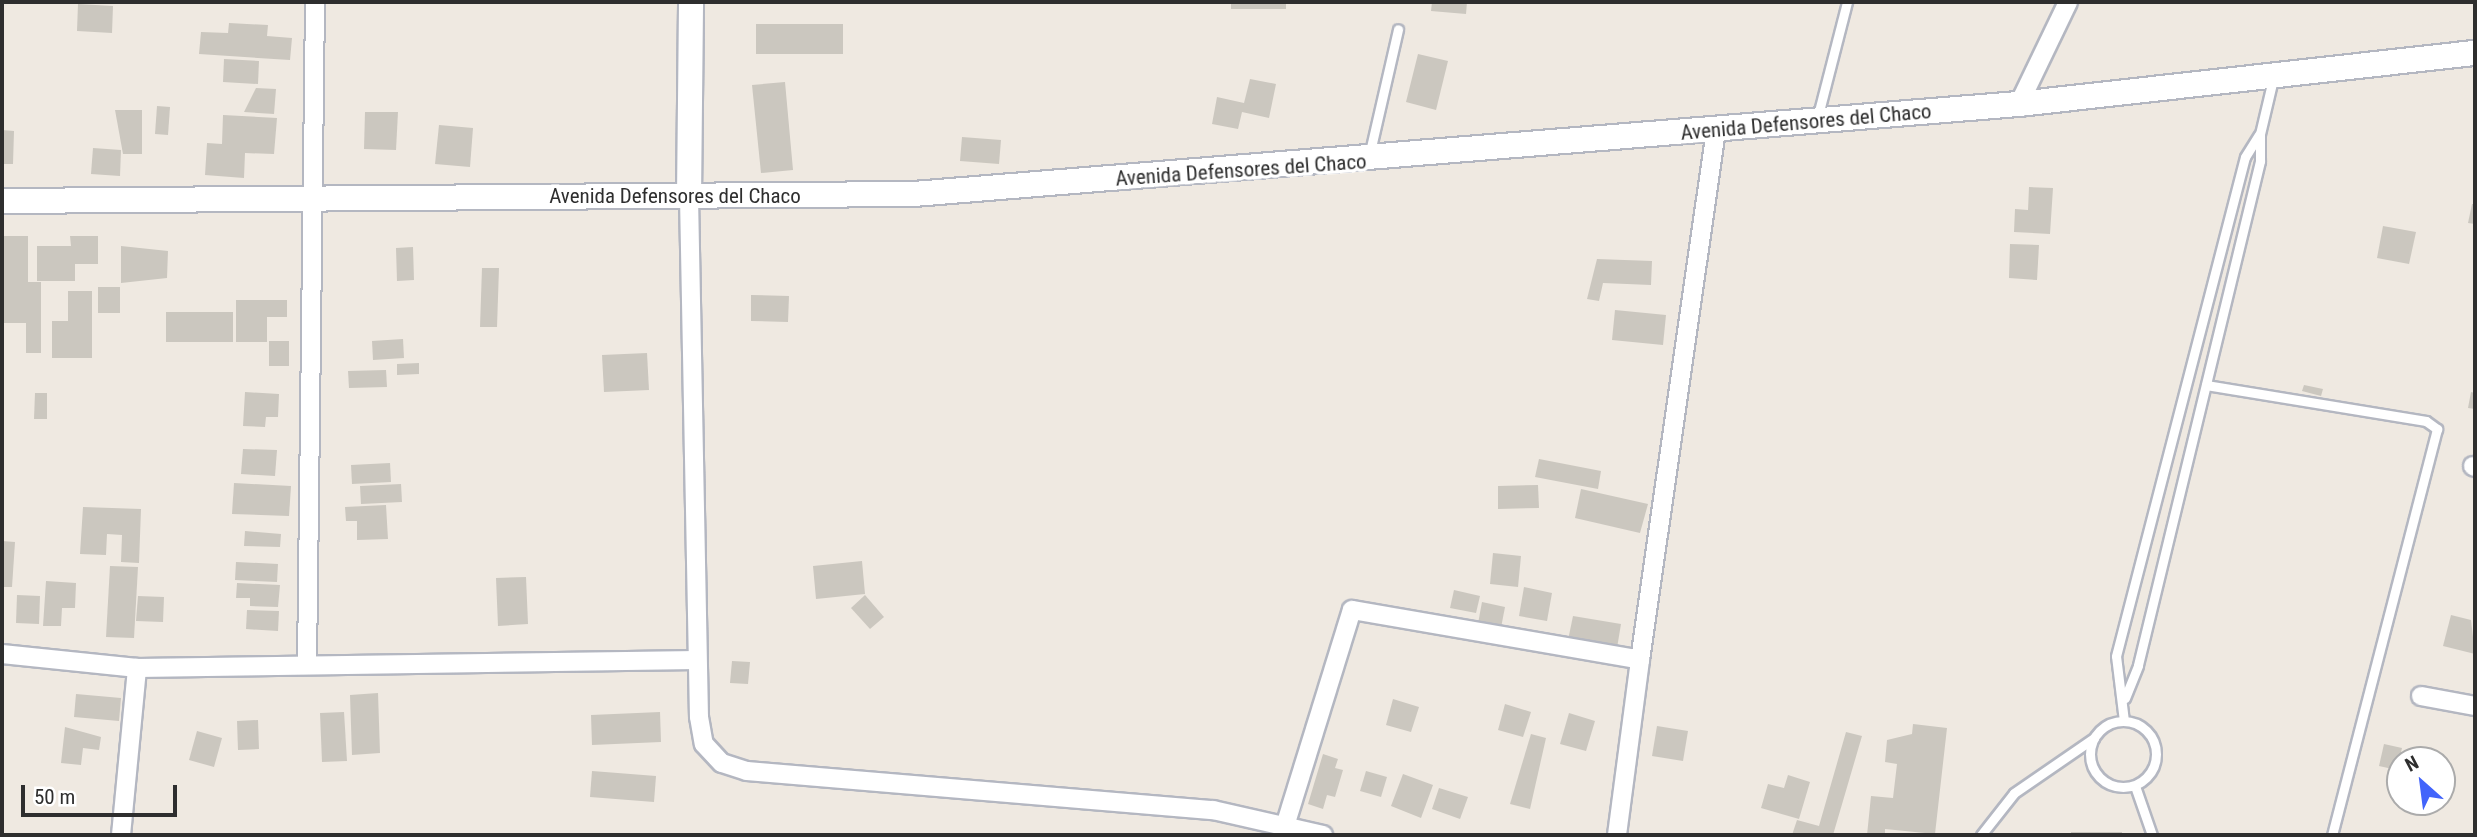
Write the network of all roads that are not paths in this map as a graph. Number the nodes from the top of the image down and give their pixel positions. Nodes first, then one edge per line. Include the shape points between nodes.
1 (315, 2) edge
2 (691, 2) edge
3 (1847, 2) edge
4 (2068, 2) edge
5 (1398, 29) dead end
6 (2475, 53) edge
7 (2274, 76) junction
8 (2019, 104) junction
9 (1816, 121) junction
10 (1716, 130) junction
11 (2260, 134) junction
12 (1368, 161) junction
13 (309, 195) junction
14 (689, 197) junction
15 (2, 201) edge
16 (2206, 385) junction
17 (2, 654) edge
18 (697, 660) junction
19 (1640, 660) junction
20 (307, 665) junction
21 (137, 668) junction
22 (2421, 696) dead end
23 (2124, 698) junction
24 (2475, 706) edge
25 (2124, 721) junction
26 (2094, 738) junction
27 (2135, 786) junction
28 (1285, 825) junction
29 (121, 835) edge
30 (1323, 835) edge
31 (1617, 835) edge
32 (1981, 835) edge
33 (2152, 835) edge
34 (2332, 835) edge

1 - 13 street
2 - 14 main road
3 - 9 lane
4 - 8 street
5 - 12 lane
6 - 7 main road, Avenida Defensores del Chaco
7 - 8 main road, Avenida Defensores del Chaco
7 - 11 lane
8 - 9 main road, Avenida Defensores del Chaco
9 - 10 main road, Avenida Defensores del Chaco
10 - 12 main road, Avenida Defensores del Chaco
10 - 19 street
11 - 16 lane via 2260,162
11 - 23 lane via 2245,157 2116,656
12 - 14 main road, Avenida Defensores del Chaco via 914,194
13 - 14 main road, Avenida Defensores del Chaco
13 - 15 main road, Avenida Defensores del Chaco
13 - 20 street
14 - 18 street
16 - 23 lane
16 - 34 lane via 2426,421 2437,429
17 - 21 street
18 - 20 street
18 - 28 street via 704,744 722,763 747,771 1213,810
19 - 28 street via 1352,610
19 - 31 street
20 - 21 street
21 - 29 street
22 - 24 street
23 - 25 lane
25 - 26 lane
25 - 27 lane via 2145,729 2156,748 2152,771
26 - 27 lane via 2090,760 2102,780
26 - 32 lane via 2014,793
27 - 33 lane
28 - 30 street

